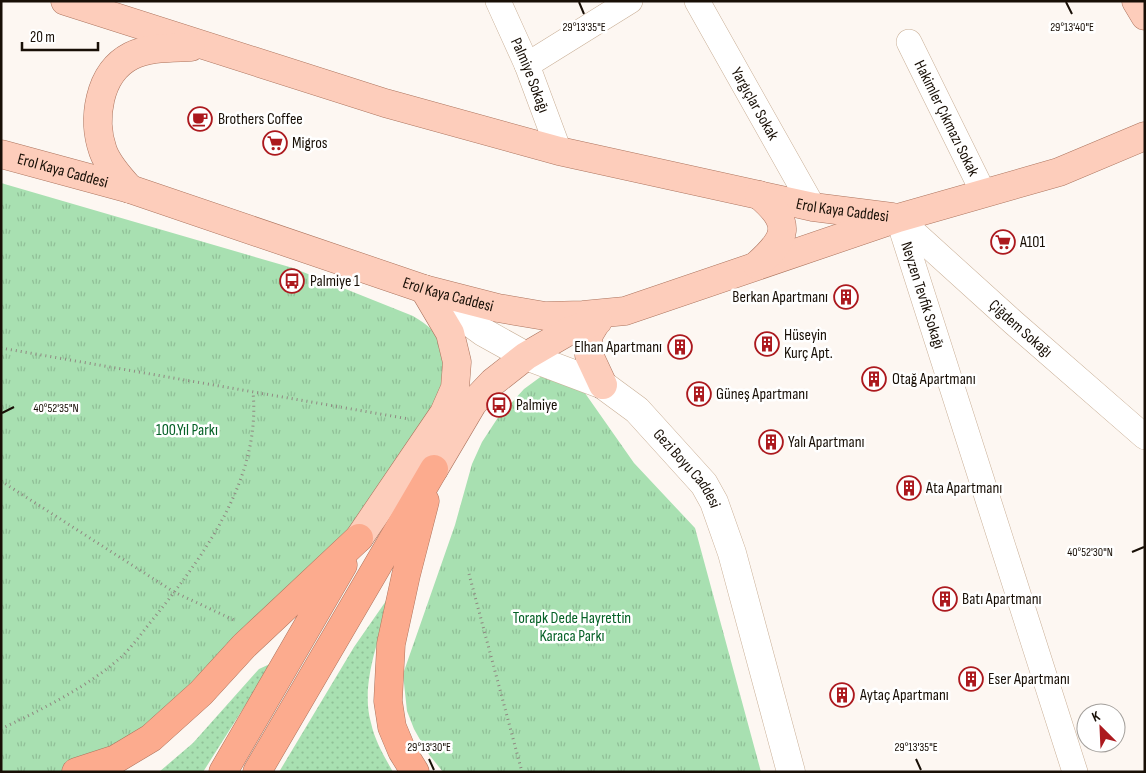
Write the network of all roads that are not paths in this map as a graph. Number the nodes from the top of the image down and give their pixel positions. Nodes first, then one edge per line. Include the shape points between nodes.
1 (65, 1) edge
2 (498, 1) edge
3 (630, 1) edge
4 (697, 1) edge
5 (1136, 1) edge
6 (1145, 16) edge
7 (909, 42) dead end
8 (208, 46) junction
9 (527, 65) junction
10 (1145, 136) edge
11 (559, 151) junction
12 (1, 154) edge
13 (130, 189) junction
14 (984, 194) junction
15 (759, 195) junction
16 (812, 207) junction
17 (898, 218) junction
18 (756, 266) junction
19 (424, 290) junction
20 (625, 311) junction
21 (597, 321) junction
22 (526, 356) junction
23 (603, 385) junction
24 (1145, 437) edge
25 (434, 469) junction
26 (359, 538) junction
27 (76, 772) edge
28 (223, 772) edge
29 (257, 772) edge
30 (416, 772) edge
31 (790, 772) edge
32 (1075, 772) edge

1 - 8 main road, Erol Kaya Caddesi
2 - 9 street, Palmiye Sokağı
3 - 9 street
4 - 16 street, Yargıçlar Sokak
5 - 6 main road
7 - 14 street, Hakimler Çıkmazı Sokak
8 - 11 main road, Erol Kaya Caddesi via 386,103
8 - 13 main road via 158,49 131,56 117,66 108,80 99,104 98,132 104,154
9 - 11 street, Palmiye Sokağı
10 - 14 main road, Erol Kaya Caddesi via 1059,172
11 - 15 main road, Erol Kaya Caddesi
12 - 13 main road, Erol Kaya Caddesi
13 - 19 main road, Erol Kaya Caddesi
14 - 17 main road, Erol Kaya Caddesi
15 - 16 main road, Erol Kaya Caddesi
15 - 18 main road via 781,217 783,229 770,254
16 - 17 main road, Erol Kaya Caddesi
17 - 18 main road, Erol Kaya Caddesi
17 - 24 street, Çiğdem Sokağı
17 - 32 street, Neyzen Tevfik Sokağı
18 - 20 main road, Erol Kaya Caddesi
19 - 20 main road, Erol Kaya Caddesi via 545,316
19 - 22 street, Gezi Boyu Caddesi via 483,332
19 - 26 main road via 450,332 457,362 455,388 437,424
20 - 21 main road
21 - 22 main road via 569,331
21 - 23 main road via 588,336 589,355
22 - 23 street, Gezi Boyu Caddesi
22 - 25 main road via 492,382 473,402
23 - 31 street, Gezi Boyu Caddesi via 637,410 704,484 714,502 732,553
25 - 29 highway
25 - 30 highway via 390,644 388,702 392,726 402,751
26 - 27 highway via 259,632 202,693 151,738 116,759
26 - 28 highway

